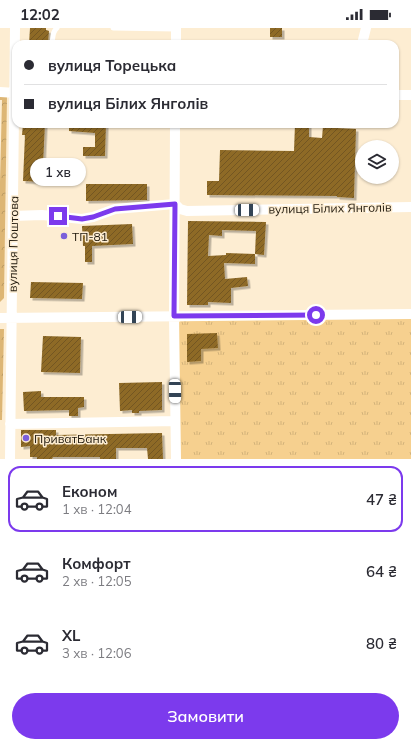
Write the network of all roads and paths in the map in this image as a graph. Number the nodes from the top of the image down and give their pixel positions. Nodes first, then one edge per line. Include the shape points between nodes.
1 (15, 28) edge
2 (57, 28) edge
3 (113, 28) edge
4 (366, 28) edge
5 (176, 29) edge
6 (15, 40) edge
7 (52, 40) edge
8 (176, 40) edge
9 (363, 40) edge
10 (0, 92) edge
11 (12, 92) edge
12 (399, 95) edge
13 (411, 95) edge
14 (14, 128) edge
15 (175, 128) edge
16 (175, 204) junction
17 (411, 207) edge
18 (13, 216) junction
19 (411, 314) edge
20 (174, 316) junction
21 (0, 318) edge
22 (12, 318) junction
23 (175, 421) junction
24 (10, 424) junction
25 (10, 459) edge
26 (176, 459) edge

1 - 6 street, вулиця Поштова
2 - 7 lane via 54,30
3 - 5 lane
4 - 9 street
5 - 8 street
10 - 11 street
12 - 13 street
14 - 18 street, вулиця Поштова
15 - 16 street
16 - 17 street, вулиця Білих Янголів via 187,211
16 - 18 street, вулиця Білих Янголів via 115,209 82,219 42,215
16 - 20 street
18 - 22 street, вулиця Поштова
19 - 20 street
20 - 22 street
20 - 23 street
21 - 22 street
22 - 24 street, вулиця Поштова
23 - 24 street
23 - 26 street
24 - 25 street, вулиця Поштова

